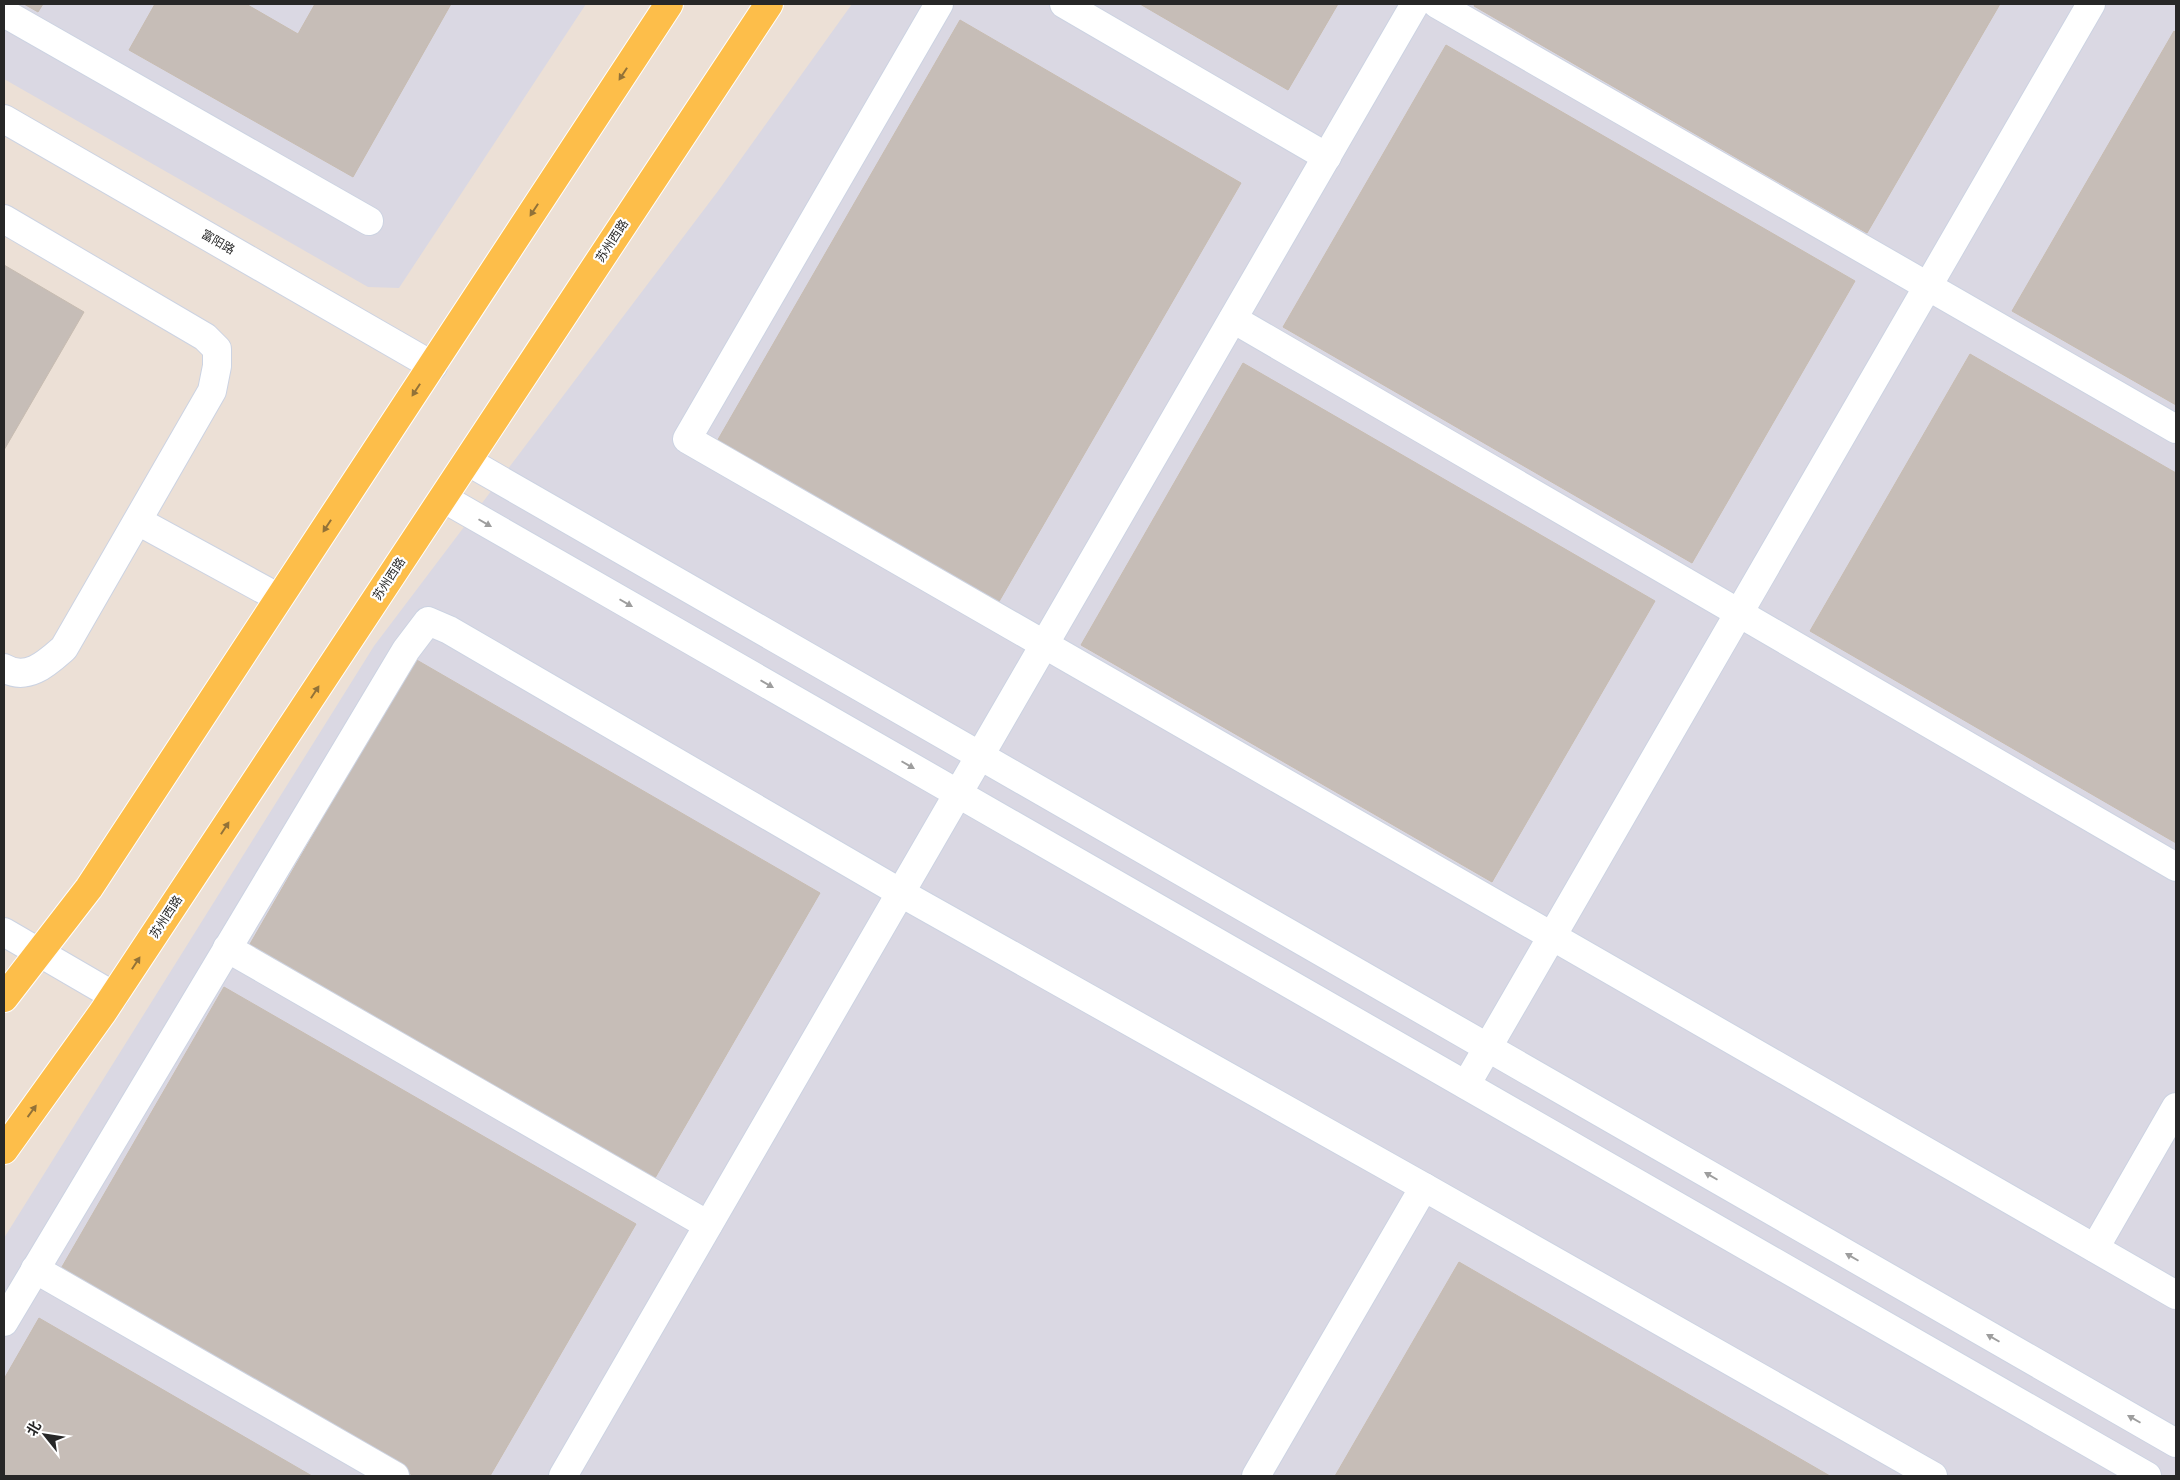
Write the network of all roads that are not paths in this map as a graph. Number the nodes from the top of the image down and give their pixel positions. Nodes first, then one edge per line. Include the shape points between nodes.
1 (658, 4) edge
2 (669, 4) edge
3 (769, 4) edge
4 (939, 4) edge
5 (1064, 4) edge
6 (1415, 4) edge
7 (1437, 4) edge
8 (2090, 4) edge
9 (4, 13) edge
10 (642, 44) junction
11 (4, 119) edge
12 (1327, 156) junction
13 (4, 219) edge
14 (369, 221) dead end
15 (1928, 286) junction
16 (1233, 319) junction
17 (432, 366) junction
18 (2176, 429) edge
19 (467, 461) junction
20 (443, 498) junction
21 (138, 520) junction
22 (279, 598) junction
23 (1739, 613) junction
24 (1045, 644) junction
25 (4, 668) edge
26 (981, 756) junction
27 (959, 794) junction
28 (2176, 867) edge
29 (901, 893) junction
30 (4, 932) edge
31 (1552, 936) junction
32 (227, 948) junction
33 (39, 952) junction
34 (114, 996) junction
35 (4, 998) edge
36 (1488, 1047) junction
37 (1466, 1085) junction
38 (2176, 1107) edge
39 (4, 1150) edge
40 (1424, 1187) junction
41 (708, 1225) junction
42 (2095, 1248) junction
43 (35, 1269) junction
44 (2176, 1295) edge
45 (4, 1322) edge
46 (2176, 1443) edge
47 (395, 1476) edge
48 (563, 1476) edge
49 (1256, 1476) edge
50 (1933, 1476) edge
51 (2147, 1476) edge

1 - 10 street
2 - 10 main road
3 - 19 main road, 苏州西路
4 - 24 street via 687,439
5 - 12 street
6 - 12 street
7 - 15 street
8 - 15 street
9 - 14 street
10 -> 17 main road
11 - 17 street, 富阳路
12 - 16 street
13 - 21 street via 205,337 217,349 212,391
15 - 18 street
15 - 23 street
16 - 23 street
16 - 24 street
17 -> 22 main road
19 - 20 main road, 苏州西路
19 - 26 street
20 -> 27 street
34 -> 20 main road, 苏州西路
21 - 22 street
21 - 25 street via 64,648 47,664 30,672 12,673
22 - 33 main road via 90,888
23 - 28 street
23 - 31 street
24 - 26 street
24 - 31 street
26 - 27 street
26 - 36 street
27 - 29 street
27 - 37 street
29 - 32 street via 458,635 428,621 406,650
29 - 40 street
29 - 41 street
30 - 33 street
31 - 36 street
31 - 42 street
32 - 41 street
32 - 43 street
33 - 34 street
33 - 35 main road
39 -> 34 main road, 苏州西路
36 - 37 street
46 -> 36 street
37 - 51 street
38 - 42 street
40 - 49 street
40 - 50 street
41 - 48 street
42 - 44 street
43 - 45 street
43 - 47 street

